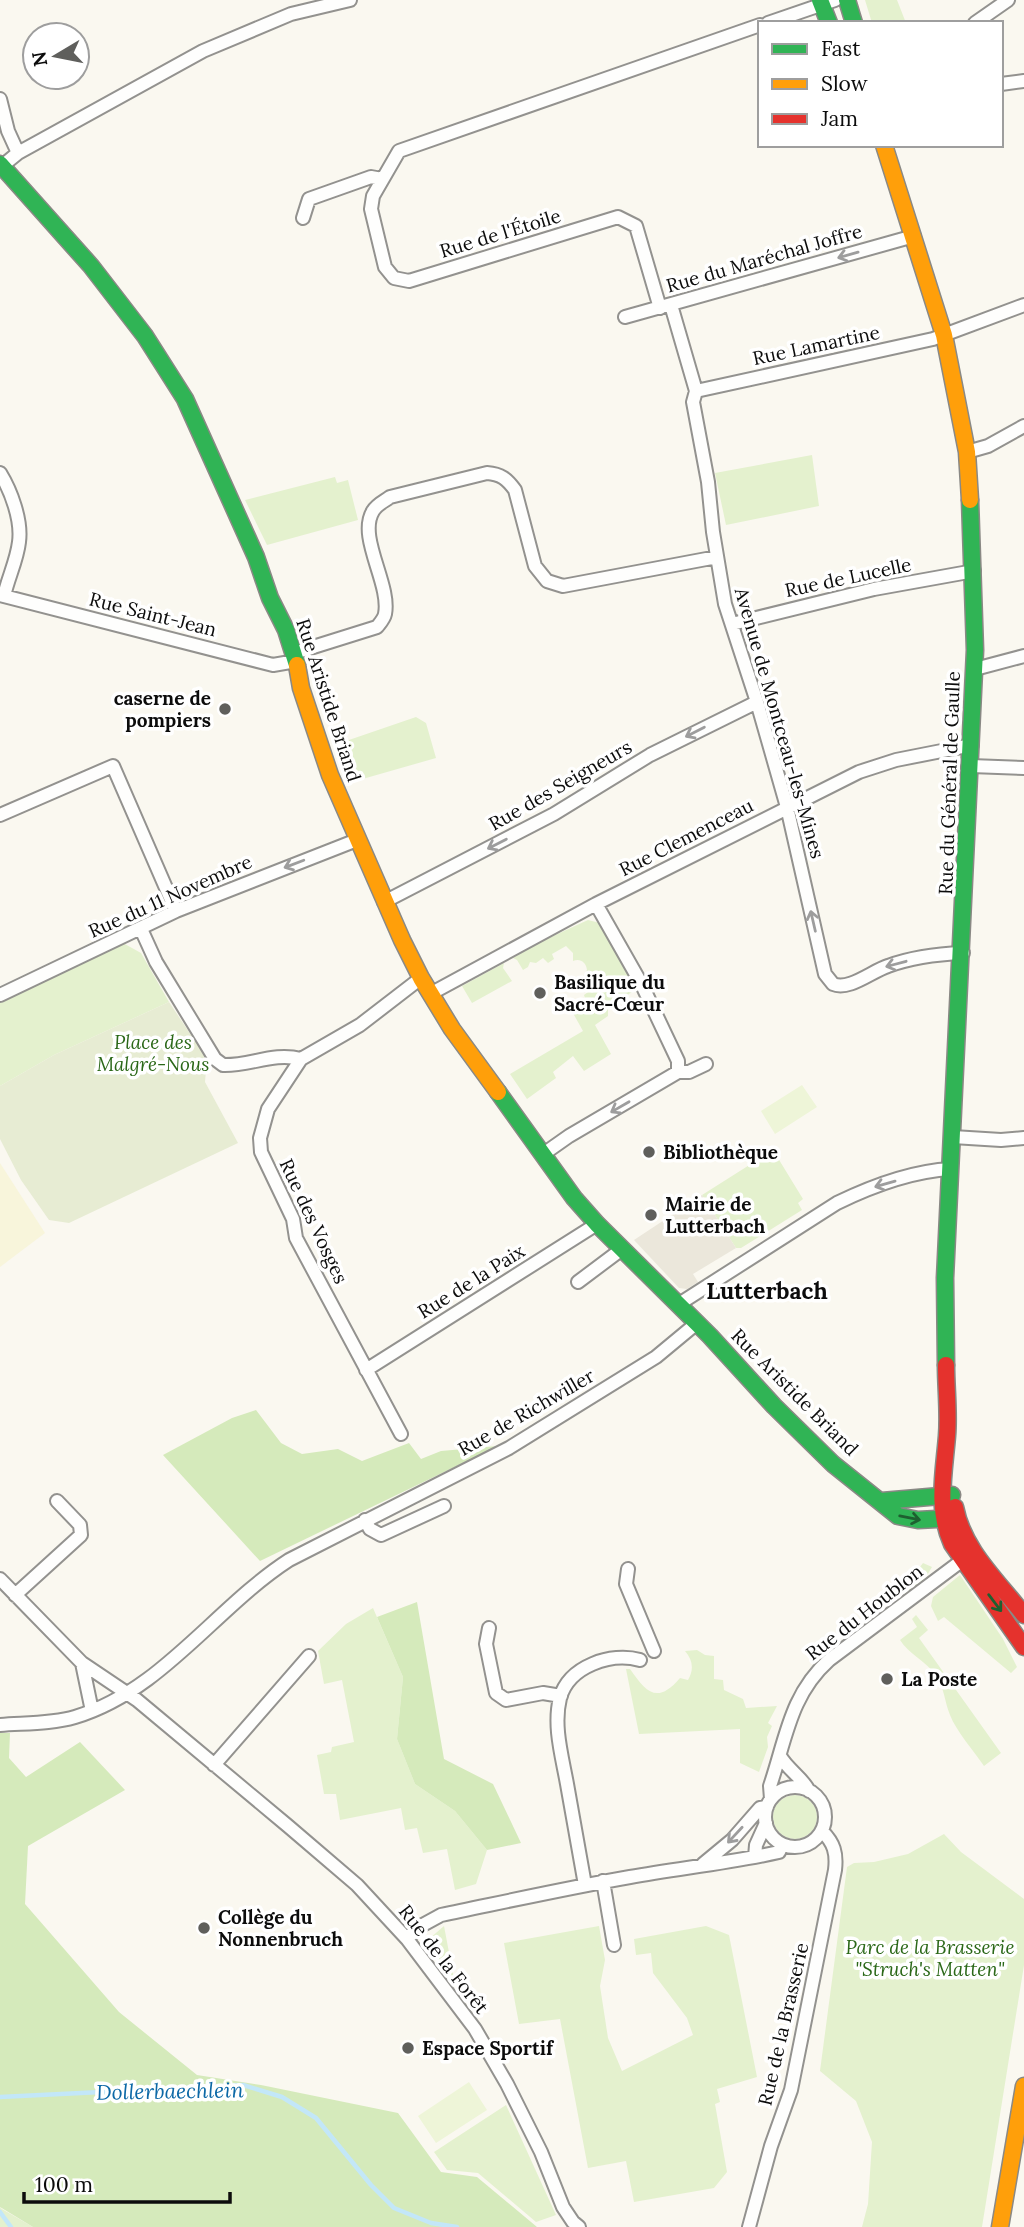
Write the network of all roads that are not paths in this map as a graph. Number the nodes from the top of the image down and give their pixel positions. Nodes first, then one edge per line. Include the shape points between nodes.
1 (350, 0) edge
2 (848, 0) edge
3 (1008, 0) edge
4 (825, 1) edge
5 (773, 21) edge
6 (829, 21) edge
7 (853, 21) edge
8 (978, 21) edge
9 (758, 27) edge
10 (1024, 81) edge
11 (1003, 84) edge
12 (0, 99) edge
13 (885, 147) edge
14 (18, 153) junction
15 (1, 165) edge
16 (382, 179) junction
17 (303, 218) dead end
18 (914, 236) junction
19 (1024, 305) edge
20 (666, 306) junction
21 (625, 317) dead end
22 (944, 335) junction
23 (696, 391) junction
24 (1024, 426) edge
25 (967, 452) junction
26 (0, 472) edge
27 (718, 557) junction
28 (974, 572) junction
29 (2, 596) edge
30 (732, 624) junction
31 (1024, 656) edge
32 (295, 657) junction
33 (975, 669) junction
34 (757, 702) junction
35 (972, 745) junction
36 (971, 766) junction
37 (1024, 768) edge
38 (787, 807) junction
39 (0, 815) edge
40 (358, 840) junction
41 (384, 902) junction
42 (596, 904) junction
43 (176, 911) junction
44 (141, 929) junction
45 (963, 953) junction
46 (421, 978) junction
47 (430, 994) junction
48 (0, 995) edge
49 (301, 1059) junction
50 (706, 1064) dead end
51 (678, 1072) junction
52 (953, 1137) junction
53 (1024, 1138) edge
54 (542, 1155) junction
55 (951, 1169) junction
56 (597, 1224) junction
57 (622, 1249) junction
58 (578, 1282) dead end
59 (679, 1304) junction
60 (697, 1323) junction
61 (366, 1370) junction
62 (401, 1433) dead end
63 (949, 1495) junction
64 (57, 1501) dead end
65 (882, 1501) junction
66 (444, 1506) dead end
67 (949, 1518) junction
68 (365, 1520) junction
69 (969, 1556) junction
70 (628, 1569) dead end
71 (0, 1579) edge
72 (15, 1595) junction
73 (1024, 1615) edge
74 (489, 1628) dead end
75 (1024, 1647) edge
76 (654, 1651) dead end
77 (309, 1656) dead end
78 (640, 1660) dead end
79 (82, 1662) junction
80 (129, 1694) junction
81 (561, 1696) junction
82 (92, 1711) junction
83 (0, 1725) edge
84 (780, 1756) junction
85 (214, 1765) junction
86 (809, 1791) junction
87 (769, 1803) junction
88 (766, 1823) junction
89 (821, 1831) junction
90 (782, 1845) junction
91 (755, 1857) junction
92 (703, 1864) junction
93 (603, 1881) junction
94 (585, 1885) junction
95 (407, 1939) junction
96 (614, 1945) dead end
97 (1024, 2086) edge
98 (579, 2227) edge
99 (749, 2227) edge
100 (1000, 2227) edge

1 - 14 street via 291,14 203,51
2 - 7 main road
3 - 8 street
4 - 5 street
4 - 6 main road
9 - 16 street, Rue de l'Étoile via 399,151
10 - 11 street
12 - 14 street
13 - 18 main road, Rue du Général de Gaulle
14 - 15 street
15 - 32 main road, Rue Aristide Briand via 145,335 185,399
16 - 17 street via 371,177 309,199
16 - 20 street, Rue de l'Étoile via 371,209 385,267 394,278 409,281 618,217 636,226
18 -> 20 street, Rue du Maréchal Joffre
18 - 22 main road, Rue du Général de Gaulle
19 - 22 street, Rue Lamartine
20 - 21 street, Rue du Maréchal Joffre
20 - 23 street, Avenue de Montceau-les-Mines
22 - 23 street, Rue Lamartine
22 - 25 main road, Rue du Général de Gaulle
23 - 27 street, Avenue de Montceau-les-Mines via 693,402
24 - 25 street
25 - 28 main road, Rue du Général de Gaulle
26 - 29 street via 20,533
27 - 30 street, Avenue de Montceau-les-Mines
27 - 32 street, Rue Saint-Jean via 563,586 547,581 535,566 515,490 508,480 487,473 390,497 377,506 369,531 386,601 385,616 377,627
28 - 30 street, Rue de Lucelle via 874,589
28 - 33 main road, Rue du Général de Gaulle
29 - 32 street, Rue Saint-Jean via 273,665
30 - 34 street, Avenue de Montceau-les-Mines
31 - 33 street
32 - 40 main road, Rue Aristide Briand via 314,731
33 - 35 main road, Rue du Général de Gaulle
34 - 38 street, Avenue de Montceau-les-Mines
34 -> 41 street, Rue des Seigneurs via 650,755 554,814
35 - 36 main road, Rue du Général de Gaulle
35 - 38 street, Rue Clemenceau via 859,772
36 - 37 street
36 - 45 main road, Rue du Général de Gaulle
38 - 42 street, Rue Clemenceau
45 -> 38 street, Avenue de Montceau-les-Mines via 933,954 888,965 844,986 833,984 825,975
39 - 43 street via 113,766
40 - 41 main road, Rue Aristide Briand
40 -> 43 street, Rue du 11 Novembre
41 - 46 main road, Rue Aristide Briand
42 - 47 street, Rue Clemenceau
42 - 51 street via 642,985 678,1060
43 - 44 street, Rue du 11 Novembre
44 - 48 street, Rue du 11 Novembre
44 - 49 street via 215,1059 223,1065 269,1057
45 - 52 main road, Rue du Général de Gaulle
46 - 47 main road, Rue Aristide Briand
46 - 49 street via 360,1025
47 - 54 main road, Rue Aristide Briand
49 - 61 street, Rue des Vosges via 268,1109 261,1152 293,1219 296,1238
50 - 51 street
51 -> 54 street
52 - 53 street
52 - 55 main road, Rue du Général de Gaulle
54 - 56 main road, Rue Aristide Briand
55 -> 59 street via 928,1170 868,1188 837,1203
55 - 63 main road, Rue du Général de Gaulle via 945,1278 944,1452
56 - 57 main road, Rue Aristide Briand
56 - 61 street, Rue de la Paix
57 - 58 street
57 - 59 main road, Rue Aristide Briand
59 - 60 main road, Rue Aristide Briand
60 - 65 main road, Rue Aristide Briand via 834,1464
60 - 68 street, Rue de Richwiller via 656,1357 509,1448
61 - 62 street, Rue des Vosges
63 - 65 main road
63 - 67 main road, Rue du Général de Gaulle
64 - 72 street via 80,1525 81,1535
65 -> 67 main road, Rue Aristide Briand via 909,1520
66 - 68 street via 381,1535
67 - 69 main road via 945,1533
68 - 80 street, Rue de Richwiller via 266,1574
69 - 73 main road
69 -> 75 main road
69 - 84 street, Rue du Houblon via 817,1671 795,1705
70 - 76 street via 626,1584
71 - 72 street, Rue de la Forêt
72 - 79 street, Rue de la Forêt
74 - 81 street via 486,1644 496,1693 506,1700 543,1693
77 - 85 street
78 - 81 street via 596,1661 574,1677
79 - 80 street, Rue de la Forêt
79 - 82 street
80 - 82 street, Rue de Richwiller
80 - 85 street, Rue de la Forêt
81 - 94 street via 557,1727
82 - 83 street, Rue de Richwiller via 74,1718
84 - 86 street
84 - 87 street, Rue du Houblon
85 - 95 street, Rue de la Forêt via 357,1885
86 - 87 street via 785,1789
86 - 89 street via 822,1804
87 - 88 street
87 -> 92 street
88 - 90 street
88 - 91 street
89 - 90 street via 809,1844
89 - 99 street, Rue de la Brasserie via 831,1840 835,1870 793,2080
90 - 91 street via 779,1852
91 - 92 street
92 - 93 street
93 - 94 street
93 - 96 street
94 - 95 street via 441,1915
95 - 98 street, Rue de la Forêt via 475,2029 530,2129 563,2207
97 - 100 main road

